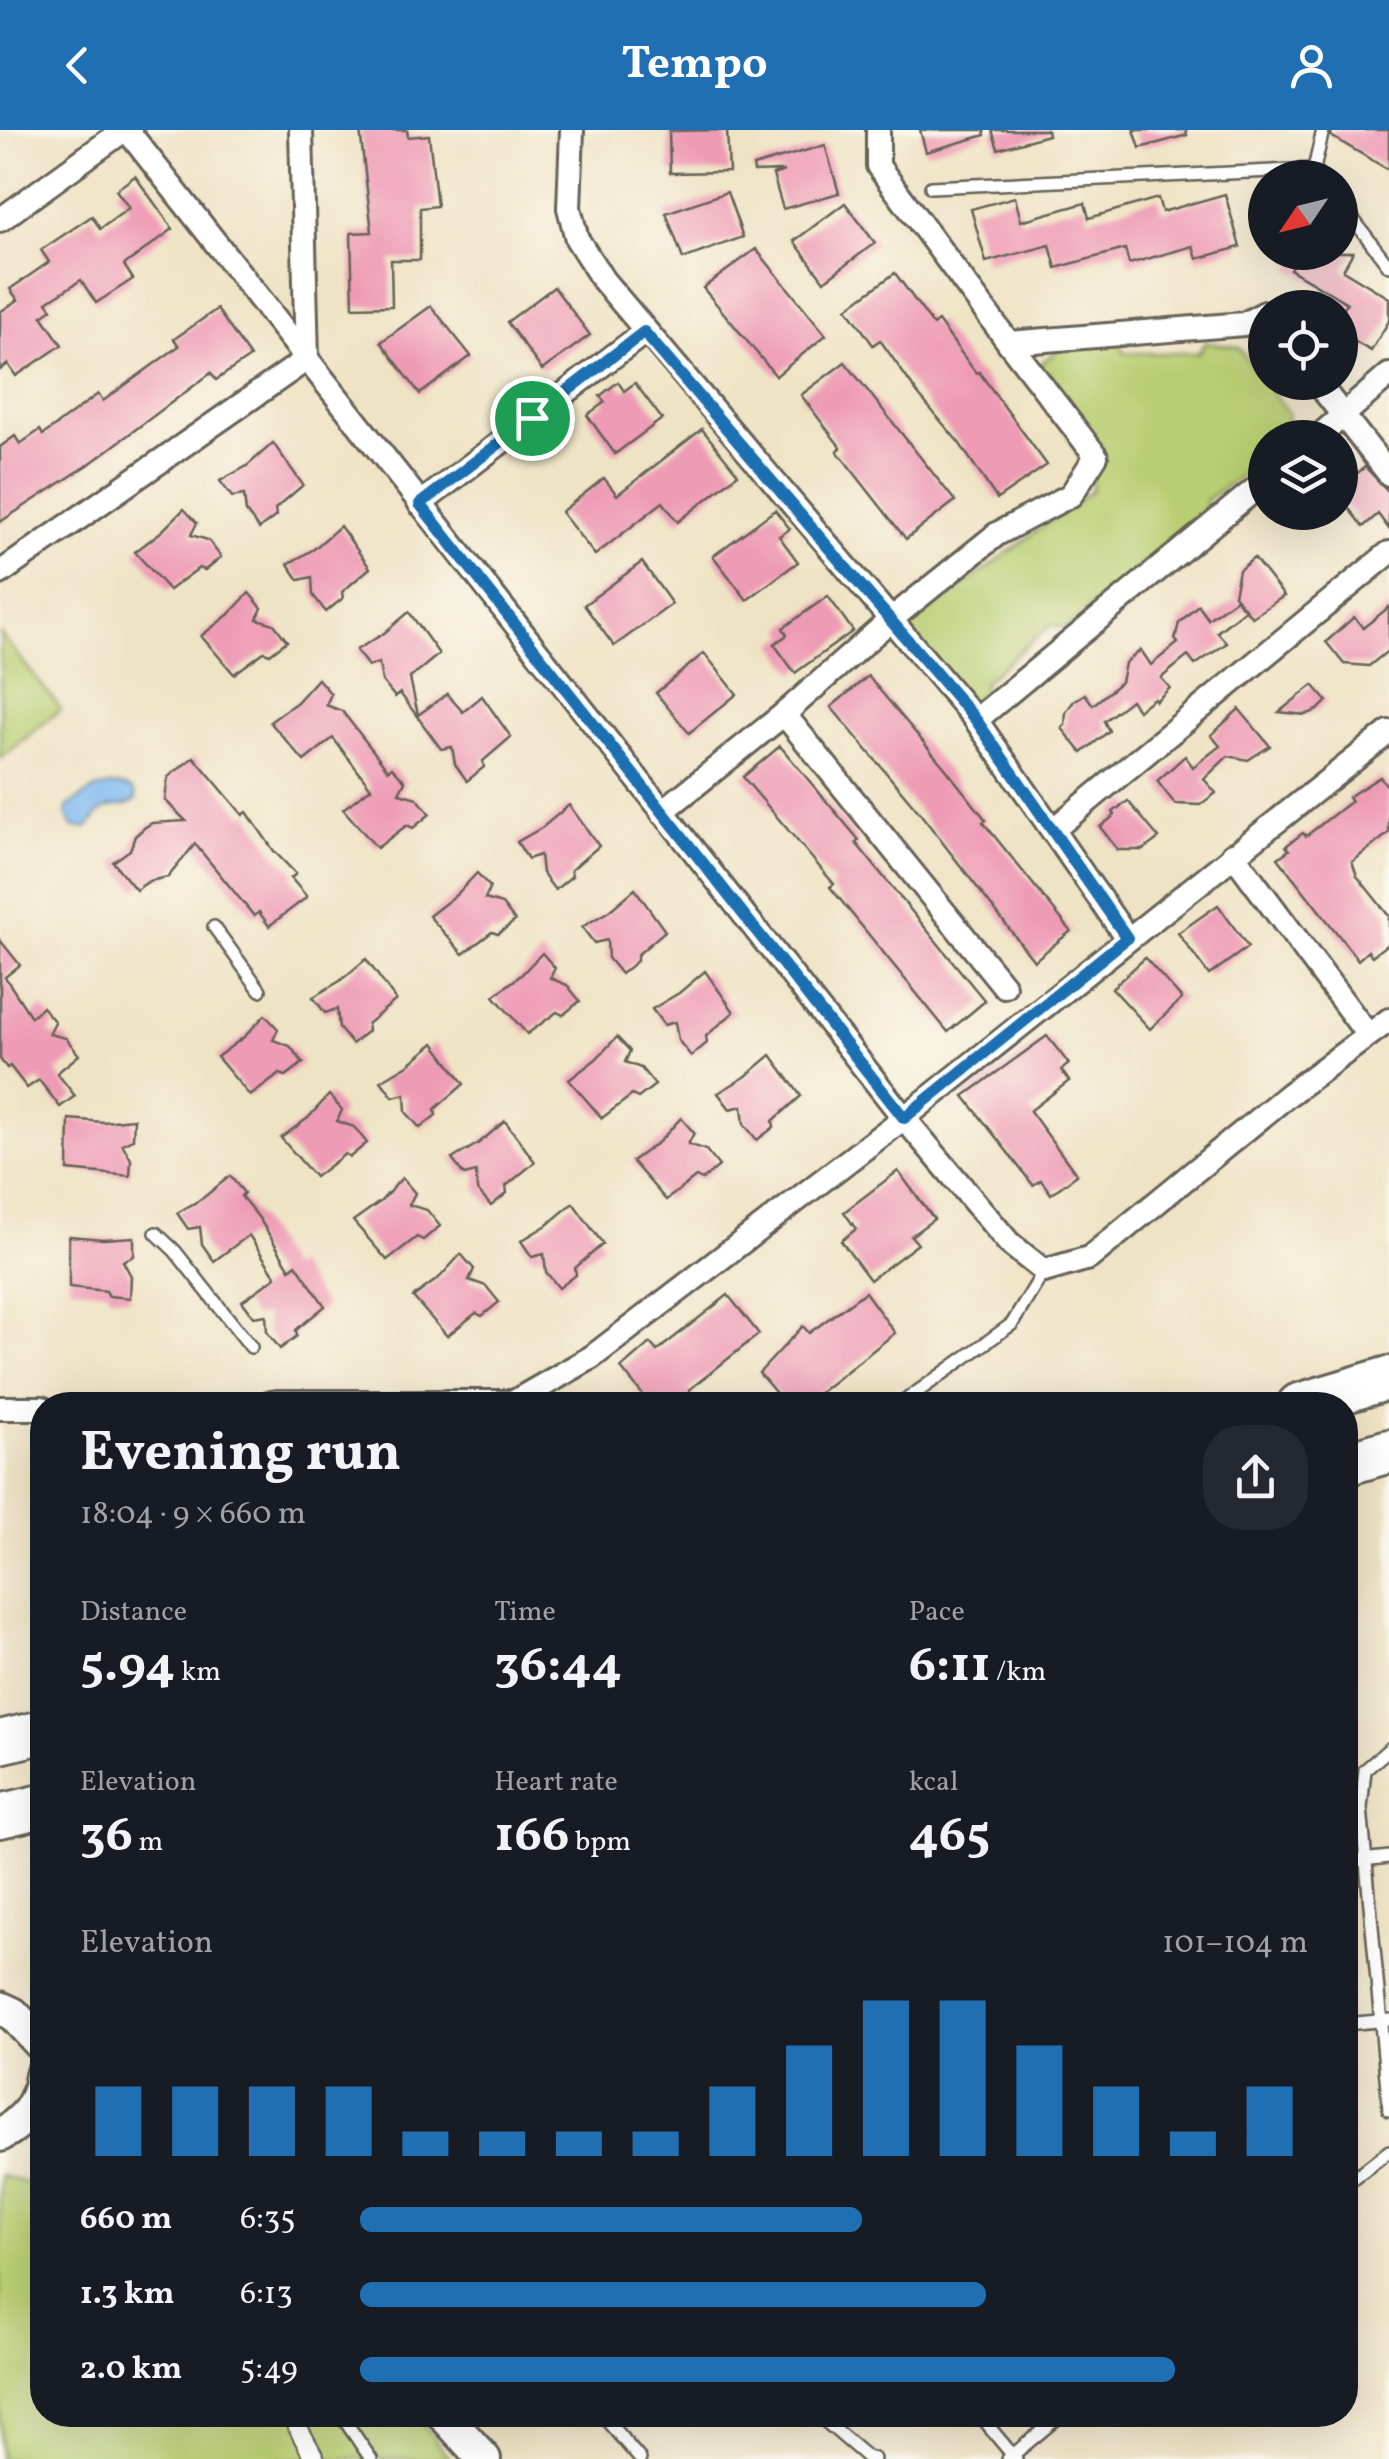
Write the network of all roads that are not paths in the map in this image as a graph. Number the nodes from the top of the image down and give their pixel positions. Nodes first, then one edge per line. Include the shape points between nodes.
1 (126, 130) edge
2 (301, 130) edge
3 (572, 130) edge
4 (878, 130) edge
5 (1323, 130) edge
6 (1320, 160) edge
7 (1248, 176) edge
8 (931, 187) dead end
9 (0, 220) edge
10 (1358, 226) edge
11 (1389, 266) edge
12 (1248, 322) edge
13 (644, 332) junction
14 (1009, 343) junction
15 (307, 359) junction
16 (1389, 375) edge
17 (1330, 400) edge
18 (1342, 417) junction
19 (1338, 420) edge
20 (1389, 474) edge
21 (1248, 495) edge
22 (420, 504) junction
23 (1389, 553) edge
24 (0, 573) edge
25 (889, 621) junction
26 (784, 714) junction
27 (976, 720) junction
28 (1389, 732) edge
29 (662, 812) junction
30 (1054, 829) junction
31 (1234, 854) junction
32 (214, 928) dead end
33 (1127, 938) junction
34 (1004, 986) dead end
35 (260, 990) dead end
36 (1389, 1020) edge
37 (1368, 1036) junction
38 (904, 1118) junction
39 (156, 1233) dead end
40 (1044, 1271) junction
41 (251, 1347) dead end
42 (1389, 1378) edge
43 (531, 1392) edge
44 (917, 1392) edge
45 (1342, 1392) edge
46 (0, 1408) edge
47 (30, 1408) edge
48 (1389, 1450) edge
49 (1358, 1460) edge
50 (30, 1735) edge
51 (0, 1742) edge
52 (1389, 1750) edge
53 (30, 1809) edge
54 (0, 1816) edge
55 (1389, 1857) edge
56 (1364, 1860) junction
57 (1358, 1861) edge
58 (0, 2008) edge
59 (1384, 2021) edge
60 (1358, 2023) edge
61 (30, 2031) edge
62 (1386, 2066) edge
63 (1389, 2110) edge
64 (30, 2111) edge
65 (0, 2135) edge
66 (30, 2135) edge
67 (1389, 2151) edge
68 (1358, 2174) edge
69 (297, 2427) edge
70 (349, 2427) edge
71 (455, 2427) edge
72 (461, 2427) edge
73 (612, 2427) edge
74 (832, 2427) edge
75 (988, 2427) edge
76 (1047, 2427) edge
77 (1012, 2458) edge
78 (314, 2459) edge
79 (372, 2459) edge
80 (484, 2459) edge
81 (640, 2459) edge
82 (874, 2459) edge

1 - 9 street
1 - 15 street
2 - 15 street
3 - 13 street via 569,208 577,239
4 - 14 street via 878,166
5 - 6 lane
7 - 8 lane
10 - 11 lane
12 - 14 street
13 - 22 street
13 - 25 street
14 - 25 street via 1096,456 1071,495 998,534
15 - 22 street
15 - 24 street
16 - 18 street
17 - 18 street
18 - 19 street
18 - 20 street
21 - 27 street
22 - 29 street
23 - 30 street
25 - 26 street
25 - 27 street
26 - 29 street
26 - 34 street
27 - 30 street
28 - 31 street
29 - 38 street
30 - 33 street
31 - 33 street
31 - 37 street
32 - 35 lane
33 - 38 street
36 - 37 street
37 - 40 street via 1089,1258
38 - 40 street via 1009,1244
38 - 43 street via 592,1357
39 - 41 lane
40 - 44 lane via 1012,1324
42 - 45 highway
46 - 47 street
48 - 49 highway
50 - 51 highway
52 - 56 lane via 1365,1770
53 - 54 highway
55 - 56 lane
56 - 57 lane
56 - 59 lane
58 - 61 main road
59 - 60 lane
59 - 62 lane
62 - 63 lane
64 - 65 main road
65 - 66 main road
67 - 68 lane
69 - 78 street
70 - 79 lane
71 - 80 main road
72 - 80 main road
73 - 81 lane
74 - 82 lane
75 - 77 lane
76 - 77 lane

